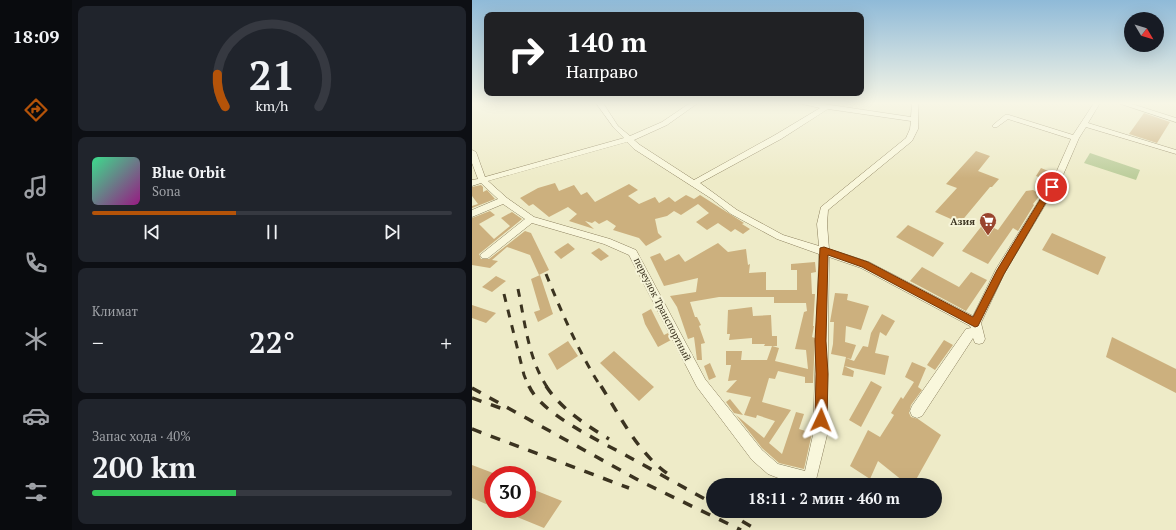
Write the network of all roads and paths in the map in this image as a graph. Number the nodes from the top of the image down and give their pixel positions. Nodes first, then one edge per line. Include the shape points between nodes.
1 (617, 128) edge
2 (657, 128) edge
3 (793, 128) edge
4 (914, 128) edge
5 (1043, 128) edge
6 (1082, 128) edge
7 (1096, 128) edge
8 (1075, 138) junction
9 (631, 140) junction
10 (472, 152) edge
11 (1176, 152) edge
12 (477, 182) edge
13 (694, 182) junction
14 (504, 200) junction
15 (472, 214) edge
16 (531, 219) junction
17 (824, 250) junction
18 (485, 255) dead end
19 (977, 331) junction
20 (917, 411) dead end

1 - 9 street
2 - 9 street
3 - 13 street
4 - 17 street via 909,139 824,209
5 - 8 street
6 - 8 street
7 - 11 street
8 - 19 street via 1059,175 1000,272
9 - 12 street
9 - 13 street via 649,156
10 - 12 street
12 - 14 street, переулок Транспортный
13 - 17 street via 734,212 780,237
14 - 15 street
14 - 16 street, переулок Транспортный
16 - 17 street, переулок Транспортный via 607,241 634,252 701,383 757,455 773,469 789,476 810,479 820,435
16 - 18 street
17 - 19 street via 865,265
19 - 20 street via 970,333

